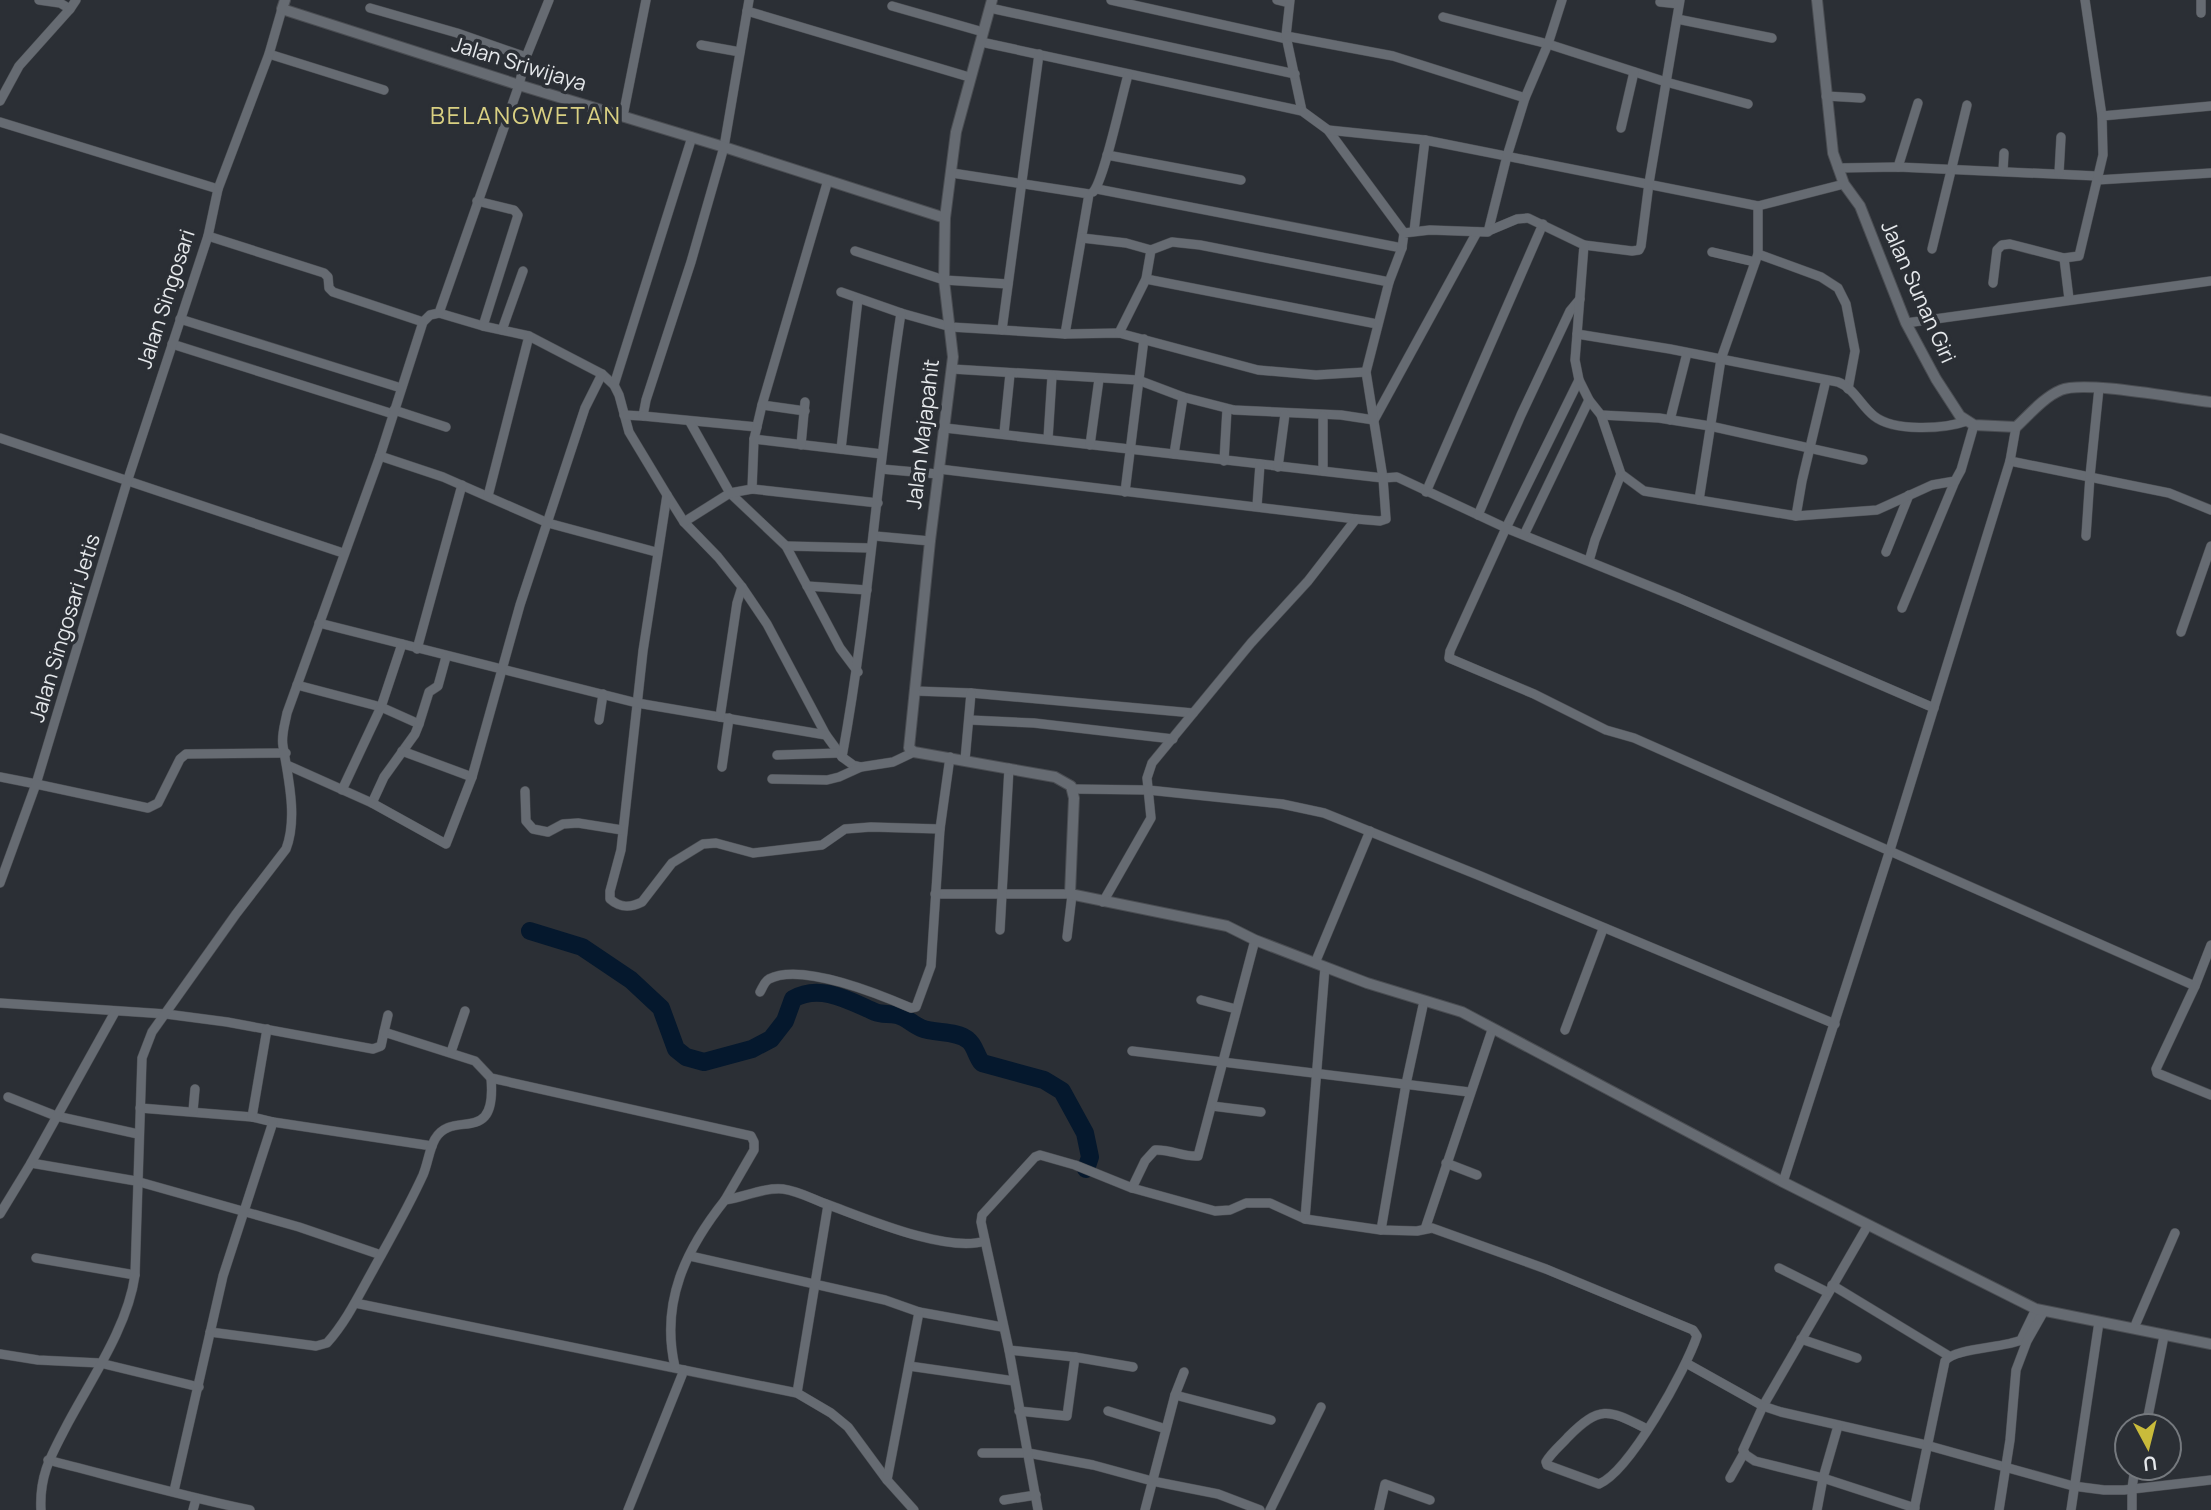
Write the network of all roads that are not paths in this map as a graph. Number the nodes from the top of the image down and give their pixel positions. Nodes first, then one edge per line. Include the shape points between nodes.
1 (39, 0) edge
2 (76, 0) edge
3 (549, 0) edge
4 (646, 0) edge
5 (749, 0) edge
6 (1111, 0) edge
7 (1278, 0) edge
8 (1562, 0) edge
9 (1817, 0) edge
10 (2085, 0) edge
11 (2201, 0) edge
12 (1290, 1) edge
13 (1660, 2) edge
14 (1679, 2) edge
15 (283, 4) edge
16 (991, 4) edge
17 (892, 6) dead end
18 (370, 8) dead end
19 (70, 9) junction
20 (747, 11) junction
21 (2201, 13) dead end
22 (1443, 17) dead end
23 (1677, 19) junction
24 (982, 37) junction
25 (1287, 38) junction
26 (1772, 38) dead end
27 (1548, 44) junction
28 (701, 45) dead end
29 (740, 52) junction
30 (270, 54) junction
31 (1039, 54) junction
32 (526, 57) junction
33 (1634, 72) junction
34 (1295, 74) junction
35 (1128, 75) junction
36 (970, 77) junction
37 (1666, 82) junction
38 (519, 85) junction
39 (384, 90) dead end
40 (1826, 96) junction
41 (1525, 98) junction
42 (1861, 98) dead end
43 (0, 101) edge
44 (1918, 103) dead end
45 (1748, 104) dead end
46 (1967, 105) dead end
47 (2211, 106) edge
48 (1302, 111) junction
49 (623, 116) junction
50 (2102, 116) junction
51 (0, 122) edge
52 (1621, 128) dead end
53 (1328, 130) junction
54 (692, 137) junction
55 (2062, 137) dead end
56 (1425, 140) junction
57 (724, 147) junction
58 (2004, 153) dead end
59 (1107, 155) junction
60 (1507, 156) junction
61 (1898, 167) junction
62 (1838, 168) junction
63 (1951, 169) junction
64 (2003, 171) junction
65 (952, 173) junction
66 (2059, 173) junction
67 (2211, 173) edge
68 (2097, 178) junction
69 (828, 180) junction
70 (1241, 180) dead end
71 (1649, 183) junction
72 (1020, 184) junction
73 (1844, 184) junction
74 (218, 189) junction
75 (1093, 192) junction
76 (477, 201) junction
77 (1758, 206) junction
78 (945, 218) junction
79 (1543, 225) junction
80 (1415, 231) junction
81 (1477, 232) junction
82 (1488, 232) junction
83 (1404, 233) junction
84 (208, 236) junction
85 (1082, 238) junction
86 (1584, 245) junction
87 (1402, 248) junction
88 (1933, 249) dead end
89 (1151, 250) junction
90 (855, 251) dead end
91 (1712, 252) dead end
92 (1757, 258) junction
93 (2064, 258) junction
94 (523, 271) dead end
95 (1146, 279) junction
96 (944, 280) junction
97 (2211, 281) edge
98 (1389, 282) junction
99 (1993, 283) dead end
100 (1008, 284) junction
101 (841, 292) dead end
102 (858, 299) junction
103 (1580, 299) junction
104 (2069, 299) junction
105 (439, 313) junction
106 (901, 313) junction
107 (180, 319) junction
108 (423, 322) junction
109 (1906, 323) junction
110 (1377, 324) junction
111 (483, 326) junction
112 (951, 327) junction
113 (502, 330) junction
114 (1002, 330) junction
115 (1119, 333) junction
116 (1065, 334) junction
117 (1577, 334) junction
118 (529, 336) junction
119 (1144, 339) junction
120 (172, 344) junction
121 (1687, 354) junction
122 (1721, 359) junction
123 (952, 369) junction
124 (1366, 372) junction
125 (602, 374) junction
126 (1010, 374) junction
127 (1052, 376) junction
128 (1099, 379) junction
129 (1138, 380) junction
130 (1579, 380) junction
131 (1826, 380) junction
132 (614, 386) junction
133 (401, 388) junction
134 (2099, 388) junction
135 (1848, 389) junction
136 (2211, 395) edge
137 (1183, 397) junction
138 (1589, 400) junction
139 (2211, 402) edge
140 (762, 405) junction
141 (1227, 409) junction
142 (393, 412) junction
143 (1284, 414) junction
144 (624, 415) junction
145 (1601, 415) junction
146 (643, 416) junction
147 (1323, 416) junction
148 (1670, 419) junction
149 (1374, 420) junction
150 (690, 422) junction
151 (1970, 423) junction
152 (1710, 426) junction
153 (446, 427) dead end
154 (757, 427) junction
155 (945, 428) junction
156 (2016, 428) junction
157 (1004, 433) junction
158 (0, 438) edge
159 (754, 439) junction
160 (1048, 439) junction
161 (801, 445) junction
162 (1090, 445) junction
163 (1810, 447) junction
164 (841, 449) junction
165 (1130, 449) junction
166 (882, 454) junction
167 (1174, 454) junction
168 (380, 456) junction
169 (1863, 460) dead end
170 (1224, 461) junction
171 (2010, 461) junction
172 (1260, 464) junction
173 (1278, 467) junction
174 (881, 469) junction
175 (1323, 471) junction
176 (939, 472) junction
177 (1621, 474) junction
178 (2090, 476) junction
179 (1383, 478) junction
180 (1955, 481) junction
181 (127, 482) junction
182 (462, 485) junction
183 (752, 489) junction
184 (1125, 492) junction
185 (1426, 492) junction
186 (730, 493) junction
187 (667, 495) junction
188 (1909, 495) junction
189 (488, 496) junction
190 (1699, 500) junction
191 (878, 503) junction
192 (1257, 506) junction
193 (2211, 510) edge
194 (1478, 515) junction
195 (1796, 516) junction
196 (1356, 519) junction
197 (684, 522) junction
198 (548, 523) junction
199 (1506, 528) junction
200 (1524, 535) junction
201 (875, 536) junction
202 (2086, 536) dead end
203 (930, 541) junction
204 (786, 546) junction
205 (2211, 546) edge
206 (871, 548) junction
207 (656, 552) junction
208 (1886, 552) dead end
209 (343, 553) junction
210 (1589, 561) junction
211 (742, 586) junction
212 (807, 586) junction
213 (867, 590) junction
214 (1902, 608) dead end
215 (319, 623) junction
216 (2181, 632) dead end
217 (402, 644) junction
218 (417, 649) junction
219 (446, 657) junction
220 (500, 671) junction
221 (858, 672) junction
222 (297, 685) junction
223 (915, 691) junction
224 (603, 694) junction
225 (971, 694) junction
226 (637, 703) junction
227 (382, 708) junction
228 (1934, 708) junction
229 (1194, 713) junction
230 (725, 718) junction
231 (599, 720) dead end
232 (970, 720) junction
233 (419, 724) junction
234 (826, 735) junction
235 (1173, 739) junction
236 (402, 751) junction
237 (914, 752) junction
238 (286, 753) junction
239 (777, 755) dead end
240 (840, 755) junction
241 (950, 757) junction
242 (965, 760) junction
243 (287, 765) junction
244 (861, 766) junction
245 (722, 767) dead end
246 (1009, 768) junction
247 (0, 777) edge
248 (472, 777) junction
249 (772, 779) dead end
250 (36, 784) junction
251 (1073, 789) junction
252 (342, 790) junction
253 (1148, 790) junction
254 (525, 791) dead end
255 (372, 803) junction
256 (940, 829) junction
257 (622, 830) junction
258 (1370, 831) junction
259 (1890, 850) junction
260 (0, 883) edge
261 (935, 894) junction
262 (1002, 894) junction
263 (1070, 894) junction
264 (1103, 902) junction
265 (1603, 929) junction
266 (1000, 930) dead end
267 (1067, 937) dead end
268 (1255, 940) junction
269 (2211, 945) edge
270 (1320, 965) junction
271 (2194, 986) junction
272 (760, 992) dead end
273 (1201, 1000) dead end
274 (1424, 1001) junction
275 (0, 1003) edge
276 (1236, 1009) junction
277 (465, 1011) dead end
278 (115, 1012) junction
279 (166, 1014) junction
280 (388, 1015) dead end
281 (1835, 1024) junction
282 (267, 1029) junction
283 (1492, 1030) junction
284 (1565, 1030) dead end
285 (384, 1032) junction
286 (1132, 1051) dead end
287 (451, 1052) junction
288 (1223, 1063) junction
289 (1316, 1072) junction
290 (491, 1078) junction
291 (1406, 1084) junction
292 (195, 1089) dead end
293 (1469, 1092) junction
294 (2211, 1094) edge
295 (8, 1097) dead end
296 (1212, 1106) junction
297 (140, 1108) junction
298 (193, 1111) junction
299 (1261, 1112) dead end
300 (56, 1116) junction
301 (252, 1117) junction
302 (273, 1122) junction
303 (138, 1134) junction
304 (432, 1146) junction
305 (31, 1163) junction
306 (1446, 1163) junction
307 (1477, 1175) dead end
308 (136, 1181) junction
309 (1783, 1182) junction
310 (1132, 1188) junction
311 (725, 1200) junction
312 (828, 1205) junction
313 (1, 1210) edge
314 (244, 1211) junction
315 (1305, 1219) junction
316 (1868, 1225) junction
317 (1425, 1229) junction
318 (1381, 1230) junction
319 (2175, 1233) dead end
320 (985, 1241) junction
321 (381, 1255) junction
322 (690, 1256) junction
323 (36, 1258) dead end
324 (1779, 1268) dead end
325 (135, 1275) junction
326 (815, 1284) junction
327 (1830, 1288) junction
328 (355, 1303) junction
329 (2040, 1310) junction
330 (919, 1312) junction
331 (2099, 1322) junction
332 (1002, 1327) junction
333 (2134, 1328) junction
334 (210, 1332) junction
335 (2164, 1336) junction
336 (1801, 1339) junction
337 (2211, 1344) edge
338 (1009, 1350) junction
339 (0, 1353) edge
340 (1948, 1356) junction
341 (1075, 1357) junction
342 (1857, 1358) dead end
343 (100, 1363) junction
344 (1686, 1363) junction
345 (909, 1366) junction
346 (1133, 1367) dead end
347 (680, 1368) junction
348 (1184, 1372) dead end
349 (1014, 1381) junction
350 (199, 1387) junction
351 (797, 1393) junction
352 (1175, 1395) junction
353 (1763, 1406) junction
354 (1321, 1407) dead end
355 (1019, 1411) junction
356 (1108, 1411) dead end
357 (2149, 1412) edge
358 (1271, 1420) dead end
359 (1838, 1426) junction
360 (1166, 1429) junction
361 (1647, 1429) junction
362 (1926, 1445) junction
363 (982, 1453) dead end
364 (1028, 1453) junction
365 (1744, 1453) junction
366 (48, 1460) junction
367 (2006, 1468) junction
368 (1730, 1478) dead end
369 (1823, 1478) junction
370 (887, 1480) junction
371 (2211, 1480) edge
372 (1152, 1481) junction
373 (2133, 1482) edge
374 (2073, 1486) junction
375 (2132, 1488) junction
376 (174, 1491) junction
377 (1036, 1495) junction
378 (196, 1499) junction
379 (1004, 1500) dead end
380 (1914, 1509) edge
381 (41, 1510) edge
382 (193, 1510) edge
383 (250, 1510) edge
384 (628, 1510) edge
385 (914, 1510) edge
386 (1038, 1510) edge
387 (1145, 1510) edge
388 (1260, 1510) edge
389 (1270, 1510) edge
390 (1379, 1510) edge
391 (1427, 1510) edge
392 (1817, 1510) edge
393 (1999, 1510) edge
394 (2071, 1510) edge
395 (2132, 1510) edge

1 - 19 street
2 - 19 street
3 - 32 street
4 - 49 street
5 - 20 street
6 - 25 street
7 - 12 street
8 - 27 street
9 - 40 street, Jalan Sunan Giri
10 - 50 street
11 - 21 street
12 - 25 street
13 - 14 street
14 - 23 street
15 - 30 street, Jalan Singosari
15 - 38 street, Jalan Sriwijaya
16 - 24 street, Jalan Majapahit
16 - 34 street
17 - 24 street
18 - 32 street
19 - 43 street via 19,66
20 - 29 street
20 - 36 street
22 - 27 street
23 - 26 street
23 - 37 street
24 - 31 street
24 - 36 street, Jalan Majapahit
25 - 34 street
25 - 41 street via 1393,56
27 - 33 street
27 - 41 street
28 - 29 street
29 - 57 street
30 - 39 street
30 - 74 street, Jalan Singosari
31 - 35 street
31 - 72 street
32 - 38 street
33 - 37 street
33 - 52 street
34 - 48 street
35 - 48 street
35 - 59 street
36 - 65 street, Jalan Majapahit via 956,132
37 - 45 street
37 - 71 street
38 - 49 street, Jalan Sriwijaya
38 - 76 street
40 - 42 street
40 - 62 street, Jalan Sunan Giri
41 - 60 street
44 - 61 street
46 - 63 street
47 - 50 street
48 - 53 street
49 - 54 street, Jalan Sriwijaya
50 - 68 street via 2104,148
51 - 74 street
53 - 56 street
53 - 83 street
54 - 57 street, Jalan Sriwijaya
54 - 132 street
55 - 66 street
56 - 60 street
56 - 80 street
57 - 69 street, Jalan Sriwijaya
57 - 146 street
58 - 64 street
59 - 70 street
59 - 75 street
60 - 71 street
60 - 82 street
61 - 62 street
61 - 63 street
62 - 73 street, Jalan Sunan Giri
63 - 64 street
63 - 88 street
64 - 66 street
65 - 72 street
65 - 78 street, Jalan Majapahit
66 - 68 street
67 - 68 street
68 - 93 street via 2079,256
69 - 78 street, Jalan Sriwijaya
69 - 140 street
71 - 77 street
71 - 86 street via 1639,250
72 - 75 street
72 - 100 street
73 - 77 street
73 - 109 street, Jalan Sunan Giri via 1860,206
74 - 84 street, Jalan Singosari
75 - 85 street
75 - 87 street
76 - 105 street
76 - 111 street via 518,215
77 - 92 street
78 - 96 street, Jalan Majapahit
79 - 82 street via 1522,218
79 - 86 street
79 - 185 street
80 - 81 street
80 - 83 street
81 - 82 street
81 - 149 street
83 - 87 street
84 - 107 street, Jalan Singosari
84 - 108 street via 324,273 333,292
85 - 89 street
85 - 116 street
86 - 103 street
87 - 98 street
89 - 95 street
89 - 98 street via 1177,242
90 - 96 street
91 - 92 street
92 - 122 street
92 - 135 street via 1821,277 1838,288 1846,304 1855,351
93 - 99 street via 2002,245 1997,250
93 - 104 street
94 - 113 street
95 - 110 street
95 - 115 street
96 - 100 street
96 - 112 street, Jalan Majapahit
97 - 104 street
98 - 110 street
100 - 114 street
101 - 102 street
102 - 106 street
102 - 164 street
103 - 117 street
103 - 194 street via 1570,311
104 - 109 street
105 - 108 street
105 - 111 street
106 - 112 street
106 - 166 street
107 - 120 street, Jalan Singosari
107 - 133 street
108 - 133 street
109 - 151 street, Jalan Sunan Giri via 1950,403
110 - 124 street
111 - 113 street
112 - 114 street
112 - 123 street, Jalan Majapahit
113 - 118 street
114 - 116 street
115 - 116 street
115 - 119 street
117 - 121 street
117 - 130 street
118 - 125 street
118 - 189 street
119 - 124 street via 1258,370 1316,375
119 - 129 street
120 - 142 street
120 - 181 street, Jalan Singosari
121 - 122 street
121 - 148 street
122 - 131 street
122 - 152 street
123 - 126 street
123 - 155 street, Jalan Majapahit
124 - 149 street
125 - 132 street
125 - 198 street via 585,408
126 - 127 street
126 - 157 street
127 - 128 street
127 - 160 street
128 - 129 street
128 - 162 street
129 - 137 street
129 - 165 street
130 - 138 street
130 - 199 street
131 - 135 street
131 - 163 street
132 - 144 street
133 - 142 street
134 - 139 street
134 - 156 street via 2060,390
134 - 178 street
135 - 151 street via 1875,418 1886,423 1934,428
136 - 139 street
137 - 141 street
137 - 167 street
138 - 145 street
138 - 200 street
140 - 154 street
140 - 161 street via 805,406
141 - 143 street
141 - 170 street
142 - 153 street
142 - 168 street
143 - 147 street
143 - 173 street
144 - 146 street
144 - 187 street via 629,432
145 - 148 street
145 - 177 street
146 - 150 street
147 - 149 street
147 - 175 street
148 - 152 street
149 - 179 street
150 - 154 street
150 - 186 street
151 - 156 street
151 - 180 street
152 - 163 street
152 - 190 street
154 - 159 street
155 - 157 street
155 - 176 street, Jalan Majapahit
156 - 171 street
157 - 160 street
158 - 181 street
159 - 161 street
159 - 183 street
160 - 162 street
161 - 164 street
162 - 165 street
163 - 169 street
163 - 195 street
164 - 166 street
165 - 167 street
165 - 184 street
166 - 174 street
167 - 170 street
168 - 182 street
168 - 209 street
170 - 172 street
171 - 178 street
171 - 228 street
172 - 173 street
172 - 192 street
173 - 175 street
174 - 176 street
174 - 191 street
175 - 179 street
176 - 184 street
176 - 203 street, Jalan Majapahit
177 - 190 street via 1644,491
177 - 210 street
178 - 193 street via 2169,493
178 - 202 street
179 - 185 street via 1397,477
179 - 196 street via 1386,519
180 - 188 street
180 - 214 street
181 - 209 street
181 - 250 street, Jalan Singosari Jetis
182 - 189 street
182 - 218 street
183 - 186 street
183 - 191 street
184 - 192 street
185 - 194 street
186 - 197 street
186 - 204 street
187 - 197 street
187 - 207 street
188 - 195 street via 1877,510
188 - 208 street
189 - 198 street
190 - 195 street
191 - 201 street
192 - 196 street
194 - 199 street
196 - 229 street
197 - 211 street
198 - 207 street
198 - 220 street
199 - 200 street
199 - 259 street via 1450,658 1606,730 1634,737
200 - 210 street
201 - 203 street
201 - 206 street
203 - 223 street, Jalan Majapahit
204 - 206 street
204 - 212 street
205 - 216 street
206 - 213 street
207 - 226 street
209 - 215 street
210 - 228 street
211 - 230 street
211 - 234 street
212 - 213 street
212 - 221 street
213 - 221 street
215 - 217 street
215 - 222 street
217 - 218 street
217 - 227 street
218 - 219 street
219 - 220 street
219 - 233 street via 438,687 429,692
220 - 224 street
220 - 248 street
221 - 240 street
222 - 227 street
222 - 238 street via 283,734
223 - 225 street
223 - 237 street, Jalan Majapahit via 908,746
224 - 226 street
224 - 231 street
225 - 229 street
225 - 232 street
226 - 230 street
226 - 257 street
227 - 233 street
227 - 252 street
228 - 259 street
229 - 235 street
230 - 234 street
230 - 245 street
232 - 235 street
232 - 242 street
233 - 236 street
234 - 240 street
235 - 253 street via 1152,763
236 - 248 street
236 - 255 street
237 - 241 street
237 - 244 street via 893,762
238 - 243 street
238 - 250 street via 186,754 158,803 148,808
239 - 240 street
240 - 244 street
241 - 242 street
241 - 256 street
242 - 246 street
243 - 252 street
243 - 279 street via 291,825 286,849
244 - 249 street via 827,780
246 - 251 street via 1055,777
246 - 262 street
247 - 250 street
248 - 255 street via 447,843
250 - 260 street, Jalan Singosari Jetis
251 - 253 street
251 - 263 street
252 - 255 street
253 - 258 street via 1282,804
253 - 264 street via 1151,818
254 - 257 street via 526,821 533,829 548,832 578,823
256 - 257 street via 845,829 822,845 753,853 703,844 672,863 642,902 623,907 610,899
256 - 261 street
258 - 265 street
258 - 270 street
259 - 271 street
259 - 281 street
261 - 262 street
261 - 272 street via 931,966 916,1007 850,984 810,976 773,978
262 - 263 street
262 - 266 street
263 - 264 street
263 - 267 street
264 - 268 street via 1219,924
265 - 281 street
265 - 284 street
268 - 270 street
268 - 276 street
269 - 271 street
270 - 274 street
270 - 289 street
271 - 294 street via 2156,1069
273 - 276 street
274 - 283 street via 1462,1012
274 - 291 street
275 - 278 street
276 - 288 street
277 - 287 street
278 - 279 street
278 - 300 street
279 - 282 street
279 - 297 street via 144,1048
280 - 285 street
281 - 309 street
282 - 285 street via 375,1049 381,1046
282 - 301 street
283 - 293 street
283 - 309 street via 1586,1075
285 - 287 street
286 - 288 street
287 - 290 street via 475,1061
288 - 289 street
288 - 296 street
289 - 291 street
289 - 315 street
290 - 304 street via 493,1099 487,1114 443,1130
290 - 311 street via 751,1136 754,1150
291 - 293 street
291 - 318 street
292 - 298 street
293 - 306 street
295 - 300 street
296 - 299 street
296 - 310 street via 1198,1156 1155,1150
297 - 298 street
297 - 303 street
298 - 301 street
300 - 303 street
300 - 305 street
301 - 302 street
302 - 304 street
302 - 314 street
303 - 308 street
304 - 321 street via 424,1172
305 - 308 street
305 - 313 street
306 - 307 street
306 - 317 street
308 - 314 street
308 - 325 street
309 - 316 street
310 - 315 street via 1215,1211 1270,1203
310 - 320 street via 1040,1155 1029,1161 982,1215
311 - 312 street via 781,1188
311 - 322 street
312 - 320 street via 940,1242
312 - 326 street
314 - 321 street
314 - 334 street
315 - 318 street
316 - 327 street
316 - 329 street
317 - 318 street
317 - 344 street via 1476,1243 1693,1329 1697,1339
319 - 333 street
320 - 332 street
321 - 328 street
322 - 326 street
322 - 347 street via 673,1297 671,1342
323 - 325 street
324 - 327 street
325 - 343 street via 129,1304
326 - 330 street
326 - 351 street
327 - 336 street
327 - 340 street
328 - 334 street via 323,1345
328 - 347 street
329 - 331 street
329 - 340 street via 2021,1340
329 - 367 street via 2016,1370
330 - 332 street
330 - 345 street
331 - 333 street
331 - 374 street
332 - 338 street
333 - 335 street
334 - 350 street
335 - 337 street
335 - 357 street
336 - 342 street
336 - 353 street
338 - 341 street
338 - 349 street
339 - 343 street
340 - 362 street
341 - 346 street
341 - 355 street via 1067,1416
343 - 350 street
343 - 366 street
344 - 353 street
344 - 361 street
345 - 349 street
345 - 370 street
347 - 351 street
347 - 384 street
348 - 352 street
349 - 355 street
350 - 376 street
351 - 370 street via 848,1427
352 - 358 street
352 - 360 street
353 - 359 street
353 - 365 street
354 - 389 street
355 - 364 street
356 - 360 street
359 - 362 street
359 - 369 street
360 - 372 street
361 - 361 street via 1631,1457 1603,1483 1547,1465 1546,1459 1595,1415 1623,1417
362 - 367 street
362 - 380 street
363 - 364 street
364 - 372 street
364 - 377 street
365 - 368 street
365 - 369 street via 1755,1461
366 - 376 street
366 - 381 street
367 - 374 street
367 - 393 street
369 - 380 street
369 - 392 street
370 - 385 street
371 - 375 street
372 - 387 street
372 - 388 street via 1218,1494
373 - 375 street
374 - 375 street
374 - 394 street
375 - 395 street
376 - 378 street
377 - 379 street
377 - 386 street
378 - 382 street
378 - 383 street
390 - 391 street via 1385,1484 1430,1497

